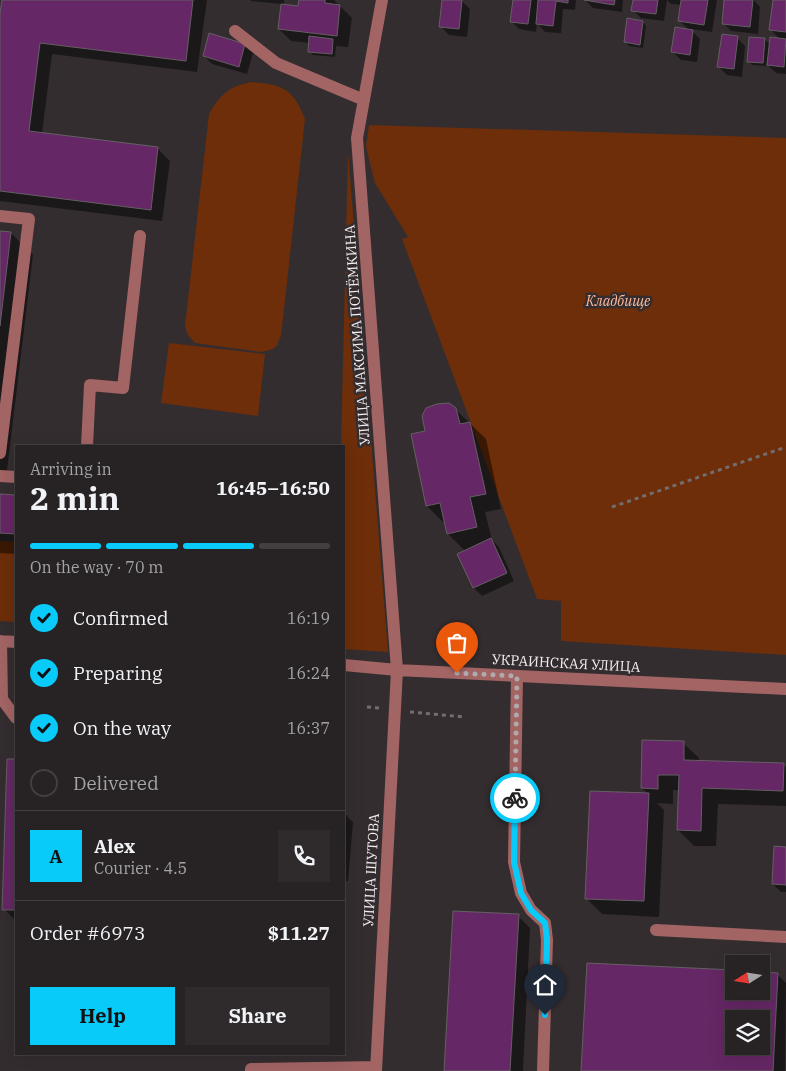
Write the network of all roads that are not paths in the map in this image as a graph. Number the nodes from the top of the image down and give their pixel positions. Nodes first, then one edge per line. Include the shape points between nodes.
1 (382, 0) edge
2 (235, 31) dead end
3 (364, 100) junction
4 (0, 216) edge
5 (140, 236) dead end
6 (86, 445) edge
7 (0, 453) edge
8 (0, 476) edge
9 (15, 477) edge
10 (0, 641) edge
11 (15, 642) edge
12 (345, 665) edge
13 (397, 670) junction
14 (517, 676) junction
15 (786, 689) edge
16 (15, 717) edge
17 (656, 930) dead end
18 (786, 937) edge
19 (376, 1069) edge
20 (251, 1071) edge
21 (543, 1071) edge

1 - 3 street, УЛИЦА МАКСИМА ПОТЁМКИНА
2 - 3 street via 276,64
3 - 13 street, УЛИЦА МАКСИМА ПОТЁМКИНА via 357,138
4 - 7 street via 29,220
5 - 6 street via 123,388 90,385
8 - 9 street
10 - 11 street
10 - 16 street via 2,698
12 - 13 street, УКРАИНСКАЯ УЛИЦА
13 - 14 street, УКРАИНСКАЯ УЛИЦА
13 - 19 street, УЛИЦА ШУТОВА
14 - 15 street, УКРАИНСКАЯ УЛИЦА
14 - 21 street via 514,862 521,893 531,910 545,923
17 - 18 street
19 - 20 street

